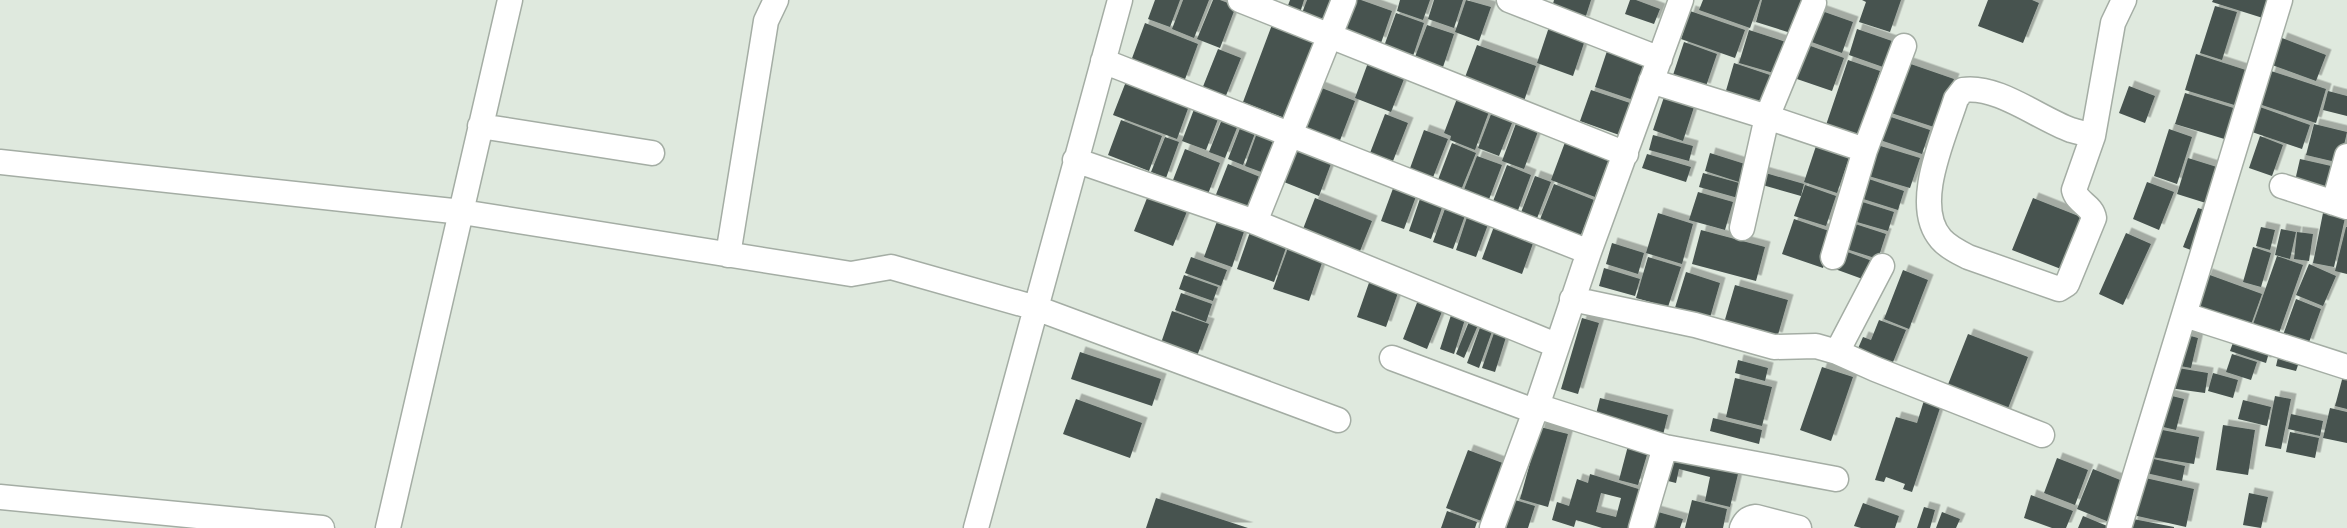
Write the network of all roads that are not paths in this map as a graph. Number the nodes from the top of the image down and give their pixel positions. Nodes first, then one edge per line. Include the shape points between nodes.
1 (510, 0) edge
2 (776, 0) edge
3 (1120, 0) edge
4 (1240, 0) edge
5 (1344, 0) edge
6 (1509, 0) edge
7 (1681, 0) edge
8 (2124, 0) edge
9 (2280, 0) edge
10 (1814, 3) dead end
11 (1330, 36) junction
12 (1904, 46) dead end
13 (1660, 58) junction
14 (1103, 61) junction
15 (1651, 81) junction
16 (1767, 117) junction
17 (480, 126) junction
18 (1290, 135) junction
19 (2093, 136) junction
20 (1865, 150) junction
21 (652, 153) dead end
22 (1626, 154) junction
23 (2347, 156) edge
24 (1075, 160) junction
25 (0, 162) edge
26 (2282, 186) dead end
27 (2341, 205) edge
28 (462, 212) junction
29 (1255, 222) junction
30 (1742, 228) dead end
31 (1589, 252) junction
32 (729, 255) junction
33 (1833, 257) dead end
34 (1882, 266) dead end
35 (1572, 299) junction
36 (1036, 308) junction
37 (2185, 315) junction
38 (1556, 345) junction
39 (1837, 352) junction
40 (1392, 358) dead end
41 (2347, 367) edge
42 (1535, 409) junction
43 (1338, 420) dead end
44 (2042, 435) dead end
45 (1665, 447) junction
46 (1836, 479) dead end
47 (0, 497) edge
48 (322, 528) edge
49 (388, 528) edge
50 (976, 528) edge
51 (1492, 528) edge
52 (1641, 528) edge
53 (1742, 528) edge
54 (1799, 528) edge
55 (2119, 528) edge

1 - 17 street
2 - 32 street via 766,21
3 - 14 street
4 - 11 street
5 - 11 street
6 - 13 street
7 - 13 street
8 - 19 street via 2114,23
9 - 37 street
10 - 16 street
11 - 18 street
11 - 22 street
12 - 20 street
13 - 15 street
14 - 18 street
14 - 24 street
15 - 16 street
15 - 22 street
16 - 20 street
16 - 30 street
17 - 21 street
17 - 28 street
18 - 29 street
18 - 31 street
19 - 19 street via 2074,190 2075,197 2091,209 2094,218 2064,288 1968,257 1954,250 1933,227 1928,187 1956,99 1963,90 1975,88 1991,93 2070,130
20 - 33 street
22 - 31 street
23 - 27 street
24 - 29 street
24 - 36 street
25 - 28 street
26 - 27 street
28 - 32 street
28 - 49 street
29 - 38 street
31 - 35 street
32 - 36 street via 851,274 891,267
34 - 39 street
35 - 38 street
35 - 39 street via 1695,325 1774,347 1816,346
36 - 43 street
36 - 50 street
37 - 41 street
37 - 55 street
38 - 42 street
39 - 44 street
40 - 42 street
42 - 45 street
42 - 51 street
45 - 46 street
45 - 52 street
47 - 48 street
53 - 54 street via 1756,517

